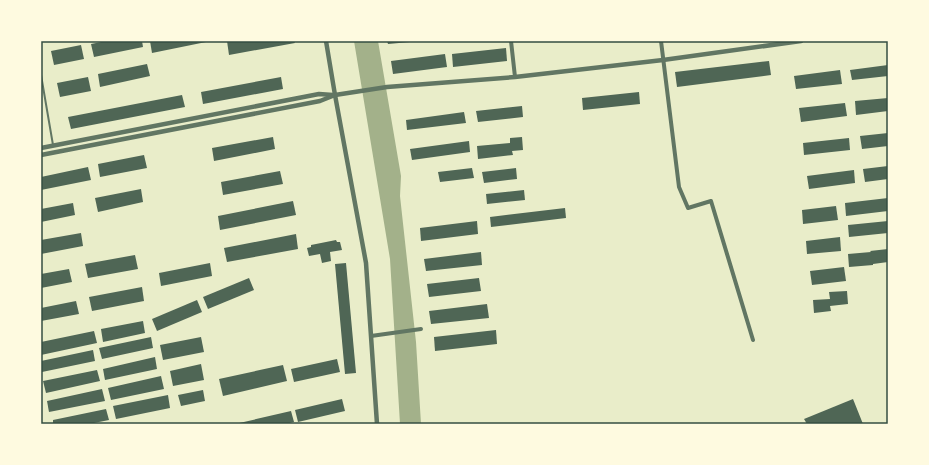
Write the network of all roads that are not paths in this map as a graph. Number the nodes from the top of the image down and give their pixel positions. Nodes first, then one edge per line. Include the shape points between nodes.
1 (326, 41) edge
2 (511, 41) edge
3 (661, 41) edge
4 (801, 41) edge
5 (787, 42) edge
6 (663, 60) junction
7 (41, 75) edge
8 (515, 77) junction
9 (335, 95) junction
10 (54, 146) junction
11 (41, 148) edge
12 (41, 155) edge
13 (421, 330) dead end
14 (371, 336) junction
15 (753, 340) dead end
16 (377, 424) edge

1 - 9 street
2 - 8 street
3 - 6 street
4 - 5 street
5 - 6 street
6 - 8 street
6 - 15 street via 679,187 688,208 711,201
7 - 10 lane
8 - 9 street via 387,87
9 - 10 street via 319,94
9 - 12 street via 320,101
9 - 14 street via 366,263
10 - 11 street
13 - 14 street
14 - 16 street

